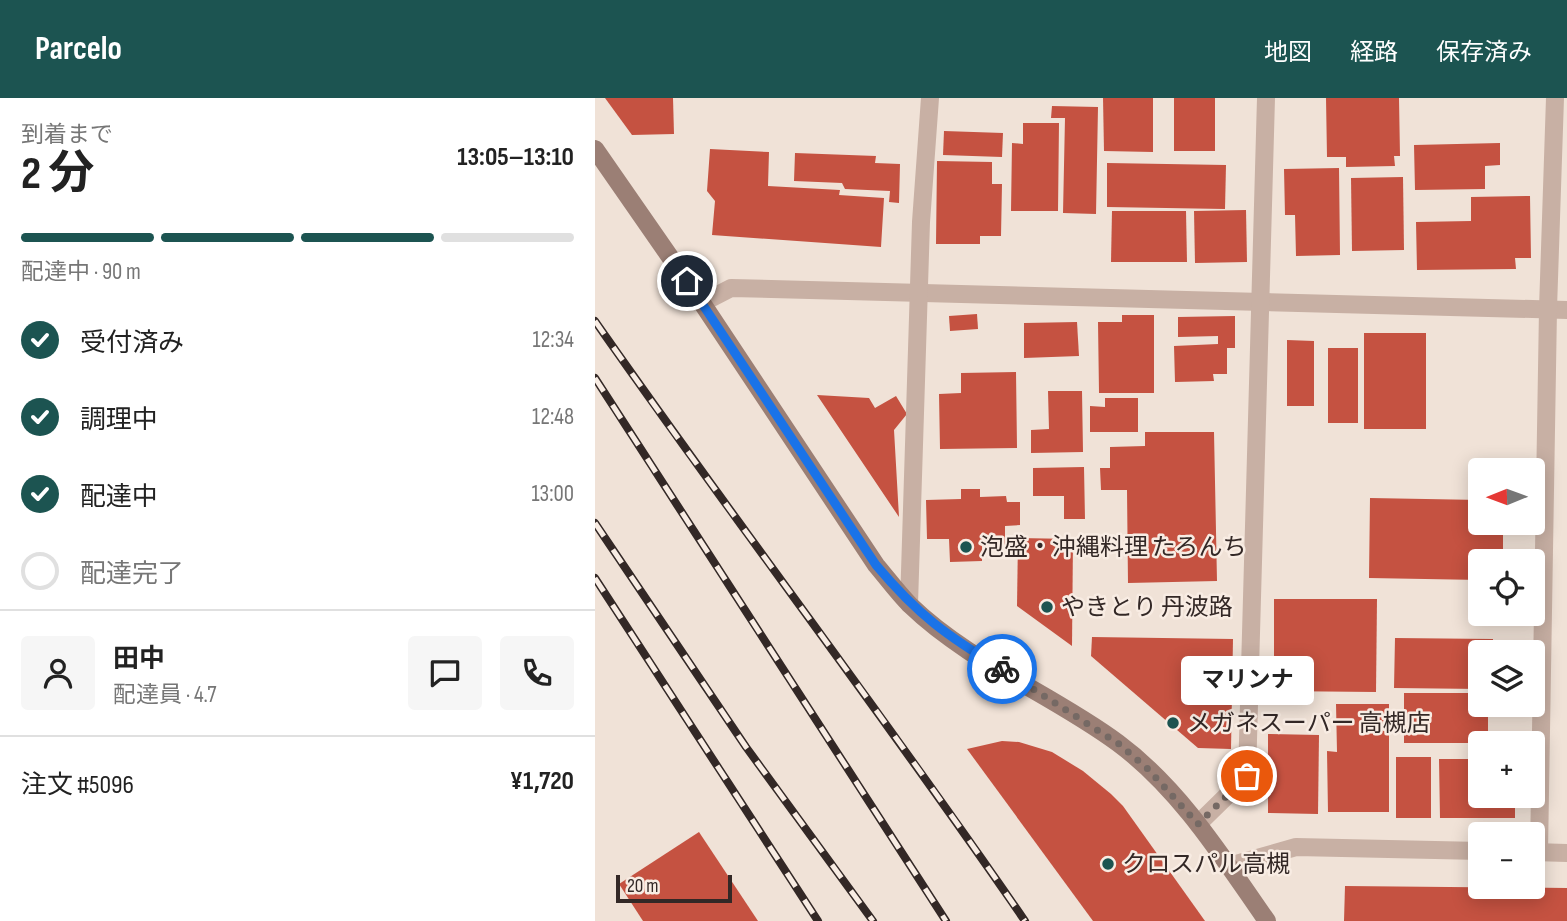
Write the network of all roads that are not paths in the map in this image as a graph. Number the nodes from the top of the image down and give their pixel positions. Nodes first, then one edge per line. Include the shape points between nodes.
1 (930, 98) edge
2 (1266, 98) edge
3 (1555, 98) edge
4 (595, 149) edge
5 (921, 292) junction
6 (1260, 302) junction
7 (702, 303) junction
8 (1548, 309) junction
9 (1567, 310) edge
10 (909, 604) junction
11 (1537, 822) edge
12 (1198, 824) junction
13 (1468, 851) edge
14 (1545, 852) edge
15 (1567, 853) edge
16 (1229, 866) junction
17 (1267, 921) edge

1 - 5 street
2 - 6 street
3 - 8 street
4 - 7 street
5 - 6 street
5 - 7 street via 731,288
5 - 10 street
6 - 8 street
6 - 12 street via 1247,776
7 - 10 street via 876,565
8 - 9 street
8 - 11 street
10 - 12 street via 954,640 1119,744
12 - 16 street
13 - 16 street via 1296,848
14 - 15 street
16 - 17 street

